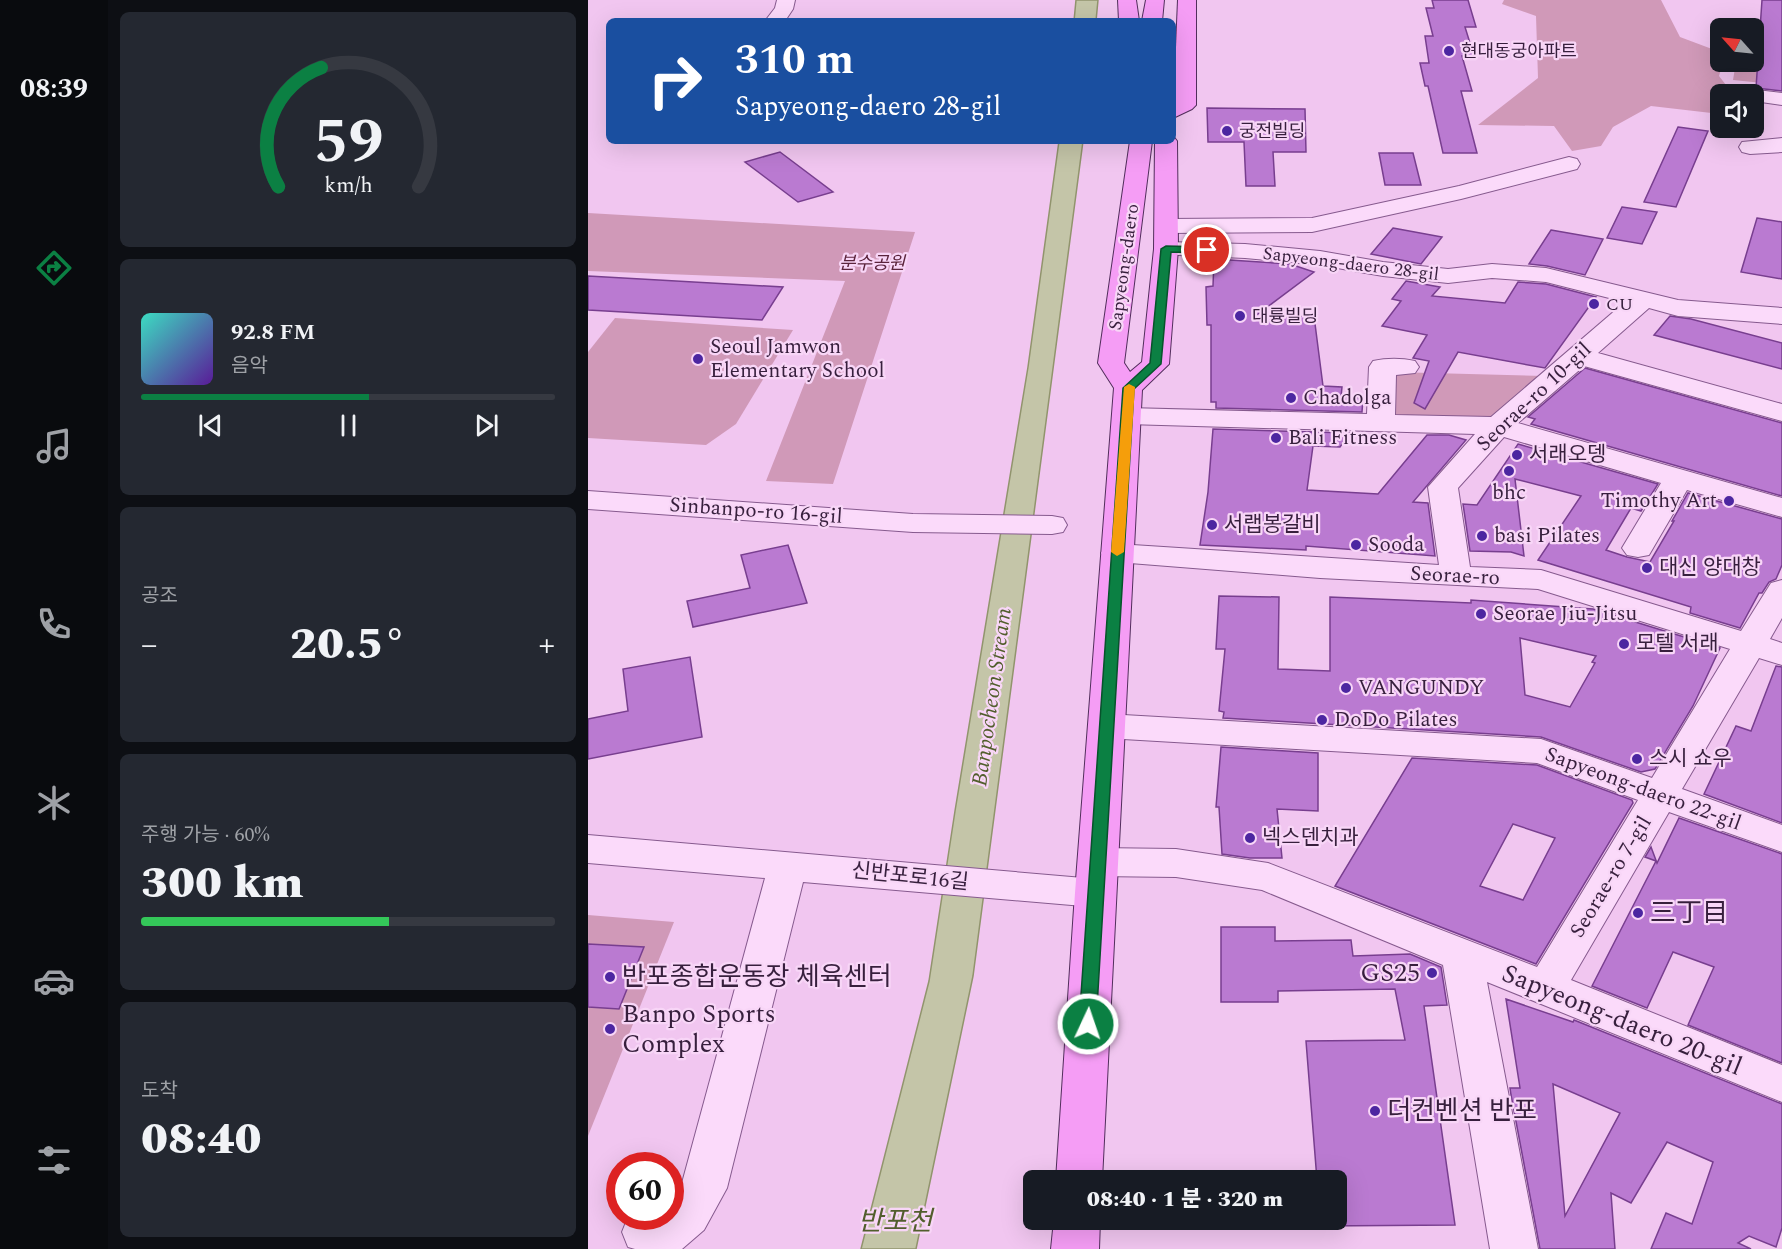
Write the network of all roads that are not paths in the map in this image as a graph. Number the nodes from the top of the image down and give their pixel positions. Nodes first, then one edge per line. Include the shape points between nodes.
1 (786, 0) edge
2 (1127, 0) edge
3 (1155, 0) edge
4 (1170, 0) edge
5 (1187, 0) edge
6 (777, 18) edge
7 (1129, 18) edge
8 (1152, 18) edge
9 (1169, 18) edge
10 (1764, 97) edge
11 (1782, 99) edge
12 (1176, 110) edge
13 (1141, 144) edge
14 (1166, 144) edge
15 (1782, 145) edge
16 (1750, 147) dead end
17 (1569, 164) dead end
18 (1167, 238) junction
19 (1643, 300) junction
20 (1782, 316) edge
21 (1579, 356) junction
22 (1405, 368) dead end
23 (1128, 402) junction
24 (1782, 413) edge
25 (1381, 423) junction
26 (1498, 426) junction
27 (1679, 478) junction
28 (588, 500) edge
29 (1782, 508) edge
30 (1052, 525) dead end
31 (1638, 548) dead end
32 (1117, 554) junction
33 (1456, 576) junction
34 (1782, 590) edge
35 (1766, 649) edge
36 (1106, 726) junction
37 (1660, 795) junction
38 (1782, 839) edge
39 (588, 849) edge
40 (788, 865) junction
41 (1096, 878) junction
42 (1462, 956) junction
43 (1546, 987) junction
44 (1782, 1084) edge
45 (1080, 1170) edge
46 (1076, 1230) edge
47 (645, 1232) dead end
48 (1075, 1249) edge
49 (1514, 1249) edge

1 - 6 street
2 - 7 main road
3 - 8 main road
4 - 9 main road
5 - 12 main road via 1185,105
10 - 11 street
13 - 23 main road, Sapyeong-daero via 1111,363
14 - 18 main road, Sapyeong-daero
15 - 16 street
17 - 18 street via 1312,225
18 - 19 street, Sapyeong-daero 28-gil via 1383,270 1448,276 1492,271 1546,274
18 - 23 main road, Sapyeong-daero via 1155,364
19 - 20 street, Sapyeong-daero 28-gil via 1678,308
19 - 21 street, Seorae-ro 10-gil
21 - 24 street
21 - 26 street, Seorae-ro 10-gil
22 - 25 street via 1383,367
23 - 25 street
23 - 32 main road
25 - 26 street
26 - 27 street
26 - 33 street, Seorae-ro 10-gil via 1443,487
27 - 29 street
27 - 31 street
28 - 30 street, Sinbanpo-ro 16-gil via 923,524
32 - 33 street, Seorae-ro
32 - 36 main road
33 - 35 street, Seorae-ro via 1541,580
34 - 35 street, Seorae-ro 7-gil
35 - 37 street, Seorae-ro 7-gil
36 - 37 street, Sapyeong-daero 22-gil via 1541,751
36 - 41 main road
37 - 38 street, Sapyeong-daero 22-gil
37 - 43 street, Seorae-ro 7-gil
39 - 40 street
40 - 41 street, 신반포로16길 via 990,885
40 - 47 street via 704,1188 688,1216 665,1234
41 - 42 street, Sapyeong-daero 20-gil via 1176,863 1268,877
41 - 45 main road
42 - 43 street, Sapyeong-daero 20-gil
42 - 49 street, Sapyeong-daero 20-gil
43 - 44 street, Sapyeong-daero 20-gil
46 - 48 main road

